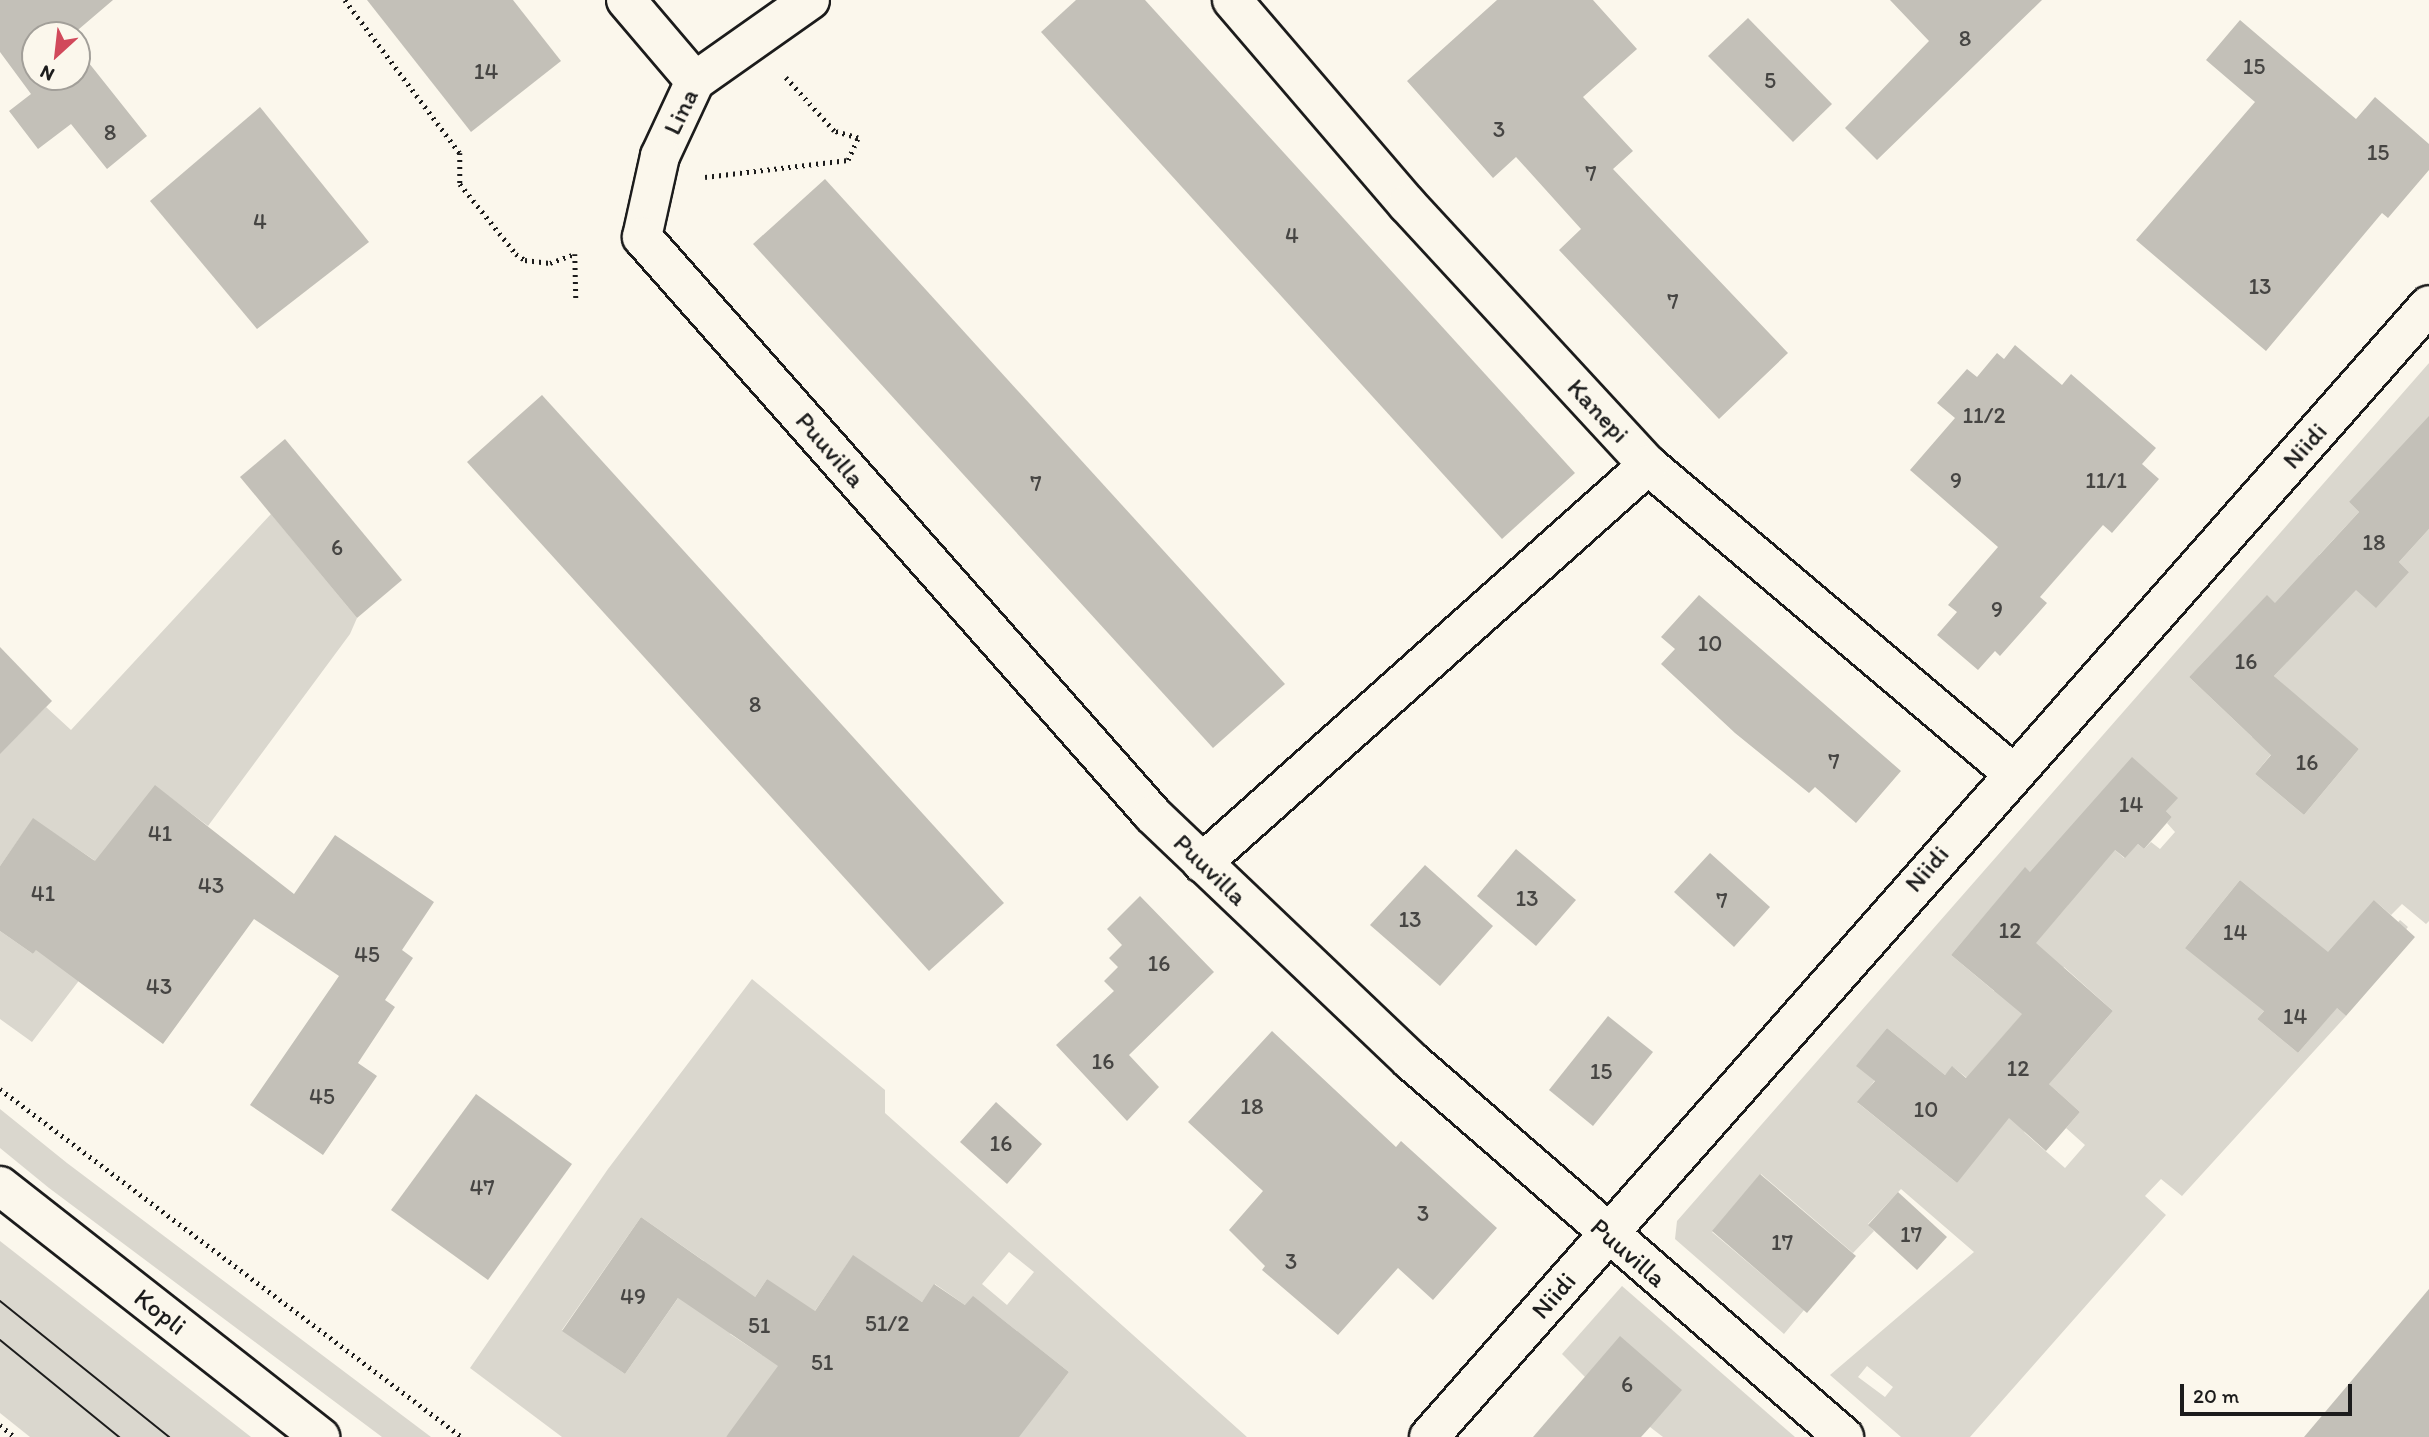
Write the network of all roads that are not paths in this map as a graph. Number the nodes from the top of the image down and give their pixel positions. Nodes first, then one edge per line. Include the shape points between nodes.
1 (626, 0) edge
2 (810, 0) edge
3 (1232, 0) edge
4 (695, 80) junction
5 (642, 237) joint
6 (2429, 304) edge
7 (1648, 465) junction
8 (2011, 773) junction
9 (1202, 863) junction
10 (0, 1186) edge
11 (1607, 1235) junction
12 (320, 1437) edge
13 (1429, 1437) edge
14 (1844, 1437) edge

1 - 4 street
2 - 4 street, Lina
3 - 7 street, Kanepi via 1407,204
4 - 5 street, Lina via 660,156
5 - 9 street, Puuvilla via 1153,815
6 - 8 street, Niidi
7 - 8 street, Kanepi
7 - 9 street
8 - 11 street, Niidi
9 - 11 street, Puuvilla via 1410,1060
10 - 12 street, Kopli
11 - 13 street, Niidi
11 - 14 street, Puuvilla

